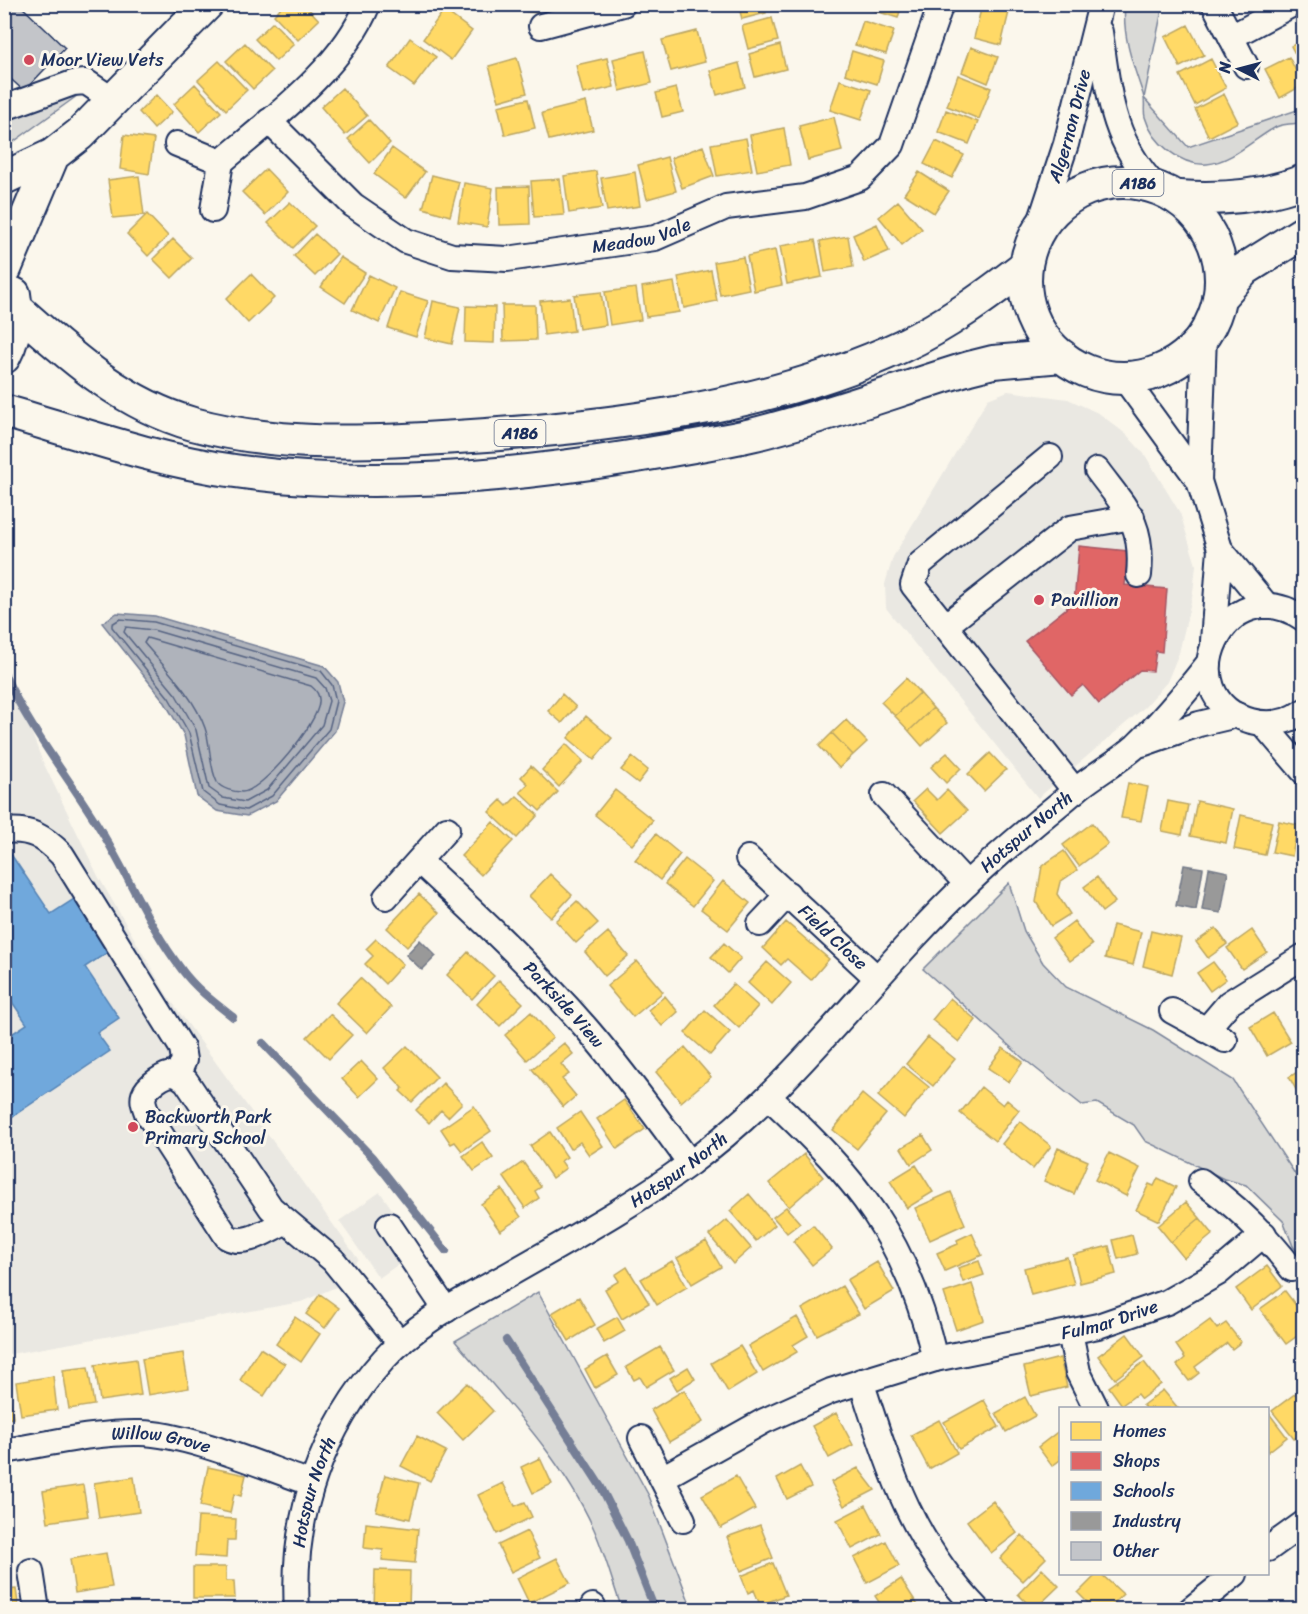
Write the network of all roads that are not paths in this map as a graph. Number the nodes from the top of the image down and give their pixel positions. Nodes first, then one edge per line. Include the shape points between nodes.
1 (207, 4) edge
2 (368, 4) edge
3 (941, 4) edge
4 (1214, 4) edge
5 (1293, 4) edge
6 (623, 5) edge
7 (1099, 13) edge
8 (541, 26) dead end
9 (1231, 37) junction
10 (1246, 66) dead end
11 (113, 100) junction
12 (4, 108) edge
13 (269, 121) junction
14 (177, 144) dead end
15 (53, 154) junction
16 (221, 162) junction
17 (4, 178) edge
18 (1304, 181) edge
19 (1167, 191) junction
20 (213, 210) dead end
21 (1038, 229) junction
22 (1304, 232) edge
23 (1025, 266) junction
24 (5, 268) edge
25 (1219, 298) junction
26 (17, 309) junction
27 (1204, 335) junction
28 (4, 357) edge
29 (1062, 357) junction
30 (1124, 378) junction
31 (4, 411) edge
32 (1050, 457) dead end
33 (1097, 470) dead end
34 (1199, 482) junction
35 (1132, 517) junction
36 (1220, 549) junction
37 (1139, 575) dead end
38 (1290, 609) edge
39 (945, 626) junction
40 (1211, 653) junction
41 (1304, 711) edge
42 (1237, 715) junction
43 (1263, 724) junction
44 (1134, 747) junction
45 (1304, 772) edge
46 (1075, 791) junction
47 (884, 795) dead end
48 (447, 830) dead end
49 (4, 831) edge
50 (748, 858) dead end
51 (419, 861) junction
52 (966, 884) junction
53 (788, 894) junction
54 (386, 897) dead end
55 (760, 924) dead end
56 (1304, 956) edge
57 (878, 978) junction
58 (1172, 1011) dead end
59 (178, 1074) junction
60 (770, 1098) junction
61 (690, 1163) junction
62 (1201, 1181) dead end
63 (285, 1222) junction
64 (389, 1225) dead end
65 (1264, 1234) junction
66 (1292, 1269) dead end
67 (446, 1310) junction
68 (1070, 1332) junction
69 (400, 1343) junction
70 (935, 1359) junction
71 (861, 1381) junction
72 (1096, 1407) edge
73 (641, 1438) dead end
74 (4, 1451) edge
75 (662, 1478) junction
76 (311, 1483) junction
77 (683, 1520) dead end
78 (1304, 1523) edge
79 (1269, 1548) edge
80 (31, 1571) dead end
81 (1234, 1575) edge
82 (36, 1610) edge
83 (297, 1610) edge
84 (978, 1610) edge
85 (1190, 1610) edge

1 - 11 main road
2 - 13 street via 360,25 331,64
3 - 13 street, Meadow Vale via 892,145 860,178 805,196 726,207 655,238 507,260 452,256 406,241 353,205
4 - 9 street
5 - 9 street
6 - 8 street
7 - 19 street, Algernon Drive via 1108,88 1121,138 1131,157
7 - 21 street, Algernon Drive via 1066,144
9 - 10 street
11 - 12 street via 86,82
11 - 15 main road via 80,134
13 - 16 street
14 - 16 street
15 - 17 main road
15 - 24 main road
16 - 20 street
18 - 19 main road, A186 via 1272,192 1236,197
19 - 21 main road, A186 via 1121,182 1081,192 1049,213
19 - 25 main road, A186 via 1206,228 1213,242 1220,276
21 - 23 main road, A186
22 - 25 main road, A186 via 1245,269
23 - 26 main road, A186 via 972,306 902,346 782,389 607,423 384,442 272,438 191,423 147,406 98,378
23 - 29 main road, A186 via 1026,296 1032,316
24 - 26 main road
25 - 27 main road, A186
26 - 28 main road via 11,345
27 - 30 main road, A186 via 1175,363
27 - 34 street
29 - 30 main road, A186 via 1092,373
29 - 31 main road, A186 via 993,362 806,420 697,446 527,471 401,479 330,480 232,471 115,444
30 - 34 street
32 - 39 street via 920,564 913,585
33 - 35 street
34 - 36 street
35 - 37 street via 1142,548
35 - 39 street via 1070,528
36 - 38 street
36 - 40 street
38 - 40 street, Hotspur North via 1239,613 1224,625
39 - 46 street
40 - 42 street via 1211,681 1218,697
40 - 44 street, Hotspur North via 1183,696
41 - 43 street via 1282,722
42 - 43 street
42 - 44 street, Hotspur North via 1190,726
43 - 45 street
44 - 46 street, Hotspur North
46 - 52 street, Hotspur North
47 - 52 street
48 - 51 street
49 - 59 street via 21,829 42,835 62,855 182,1048 184,1060
50 - 53 street, Field Close
51 - 54 street
51 - 61 street, Parkside View via 533,970 586,1029
52 - 57 street, Hotspur North
53 - 55 street, Field Close
53 - 57 street, Field Close
56 - 58 street via 1229,1003 1215,1035
57 - 60 street, Hotspur North
59 - 63 street via 271,1208
59 - 63 street via 169,1074 148,1088 143,1102 227,1237 245,1241
60 - 61 street, Hotspur North
60 - 70 street via 841,1170 881,1222 916,1290
61 - 67 street, Hotspur North via 629,1204
62 - 65 street via 1225,1197
63 - 69 street via 333,1260
64 - 67 street
65 - 66 street
65 - 68 street, Fulmar Drive via 1218,1273 1175,1298 1131,1316
67 - 69 street, Hotspur North
68 - 70 street, Fulmar Drive
68 - 72 street via 1078,1372
69 - 76 street, Hotspur North via 340,1419
70 - 71 street, Fulmar Drive
71 - 75 street, Fulmar Drive via 788,1409
71 - 84 street via 909,1515 952,1584
73 - 75 street
74 - 76 street, Willow Grove via 111,1434 171,1436
75 - 77 street
76 - 83 street, Hotspur North via 296,1566
78 - 79 street
80 - 82 street
81 - 85 street

